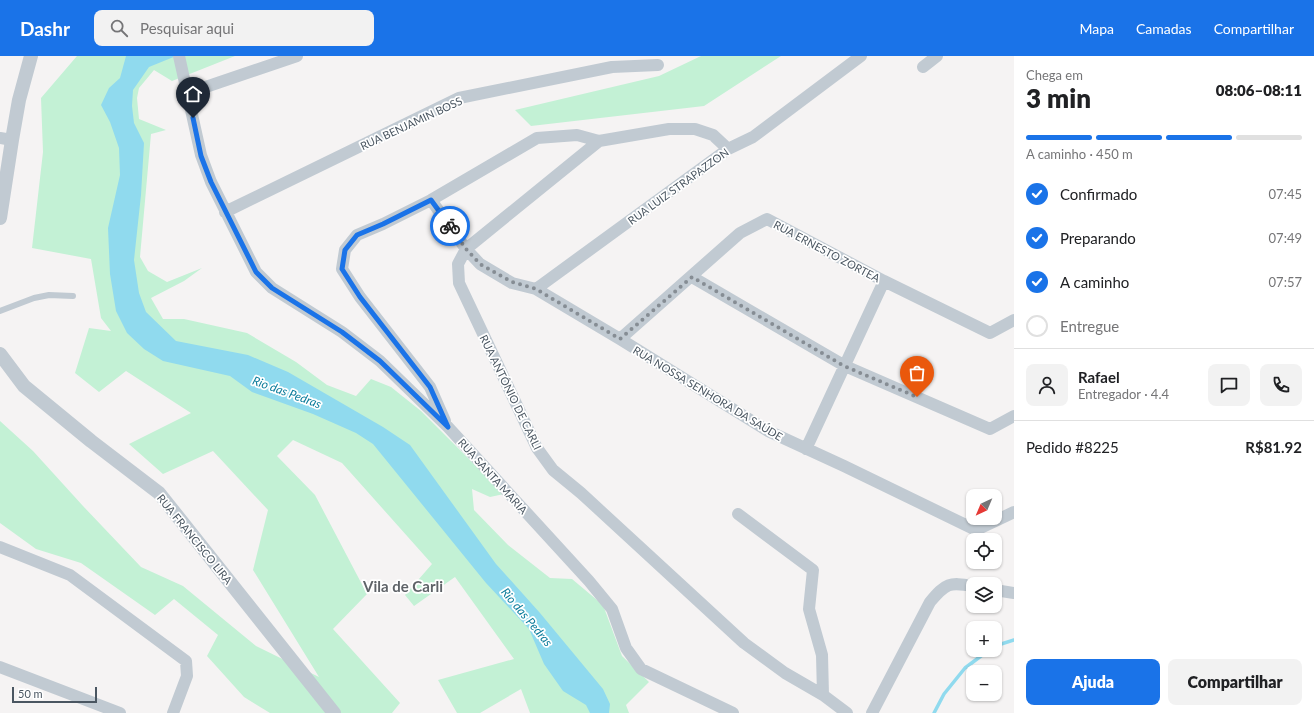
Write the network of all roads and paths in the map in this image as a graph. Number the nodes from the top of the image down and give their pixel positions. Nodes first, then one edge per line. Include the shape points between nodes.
1 (31, 56) edge
2 (297, 56) edge
3 (861, 56) edge
4 (937, 56) edge
5 (180, 59) edge
6 (658, 65) dead end
7 (923, 67) dead end
8 (188, 92) junction
9 (6, 139) edge
10 (599, 141) junction
11 (728, 149) junction
12 (431, 200) junction
13 (225, 212) junction
14 (0, 218) edge
15 (466, 249) junction
16 (692, 277) junction
17 (884, 281) junction
18 (536, 289) junction
19 (73, 296) dead end
20 (0, 311) edge
21 (1014, 320) edge
22 (620, 339) junction
23 (0, 354) edge
24 (844, 366) junction
25 (1014, 416) edge
26 (448, 427) junction
27 (806, 449) junction
28 (1014, 512) edge
29 (738, 514) dead end
30 (0, 548) edge
31 (966, 585) edge
32 (1002, 591) edge
33 (1014, 593) edge
34 (0, 667) edge
35 (823, 695) junction
36 (120, 713) edge
37 (173, 713) edge
38 (334, 713) edge
39 (733, 713) edge
40 (847, 713) edge
41 (872, 713) edge

1 - 9 street
2 - 8 street
3 - 11 street, RUA LUIZ STRAPAZZON via 753,137
4 - 7 street
5 - 8 street, RUA SANTA MARIA
6 - 13 street, RUA BENJAMIN BOSS via 612,67 460,98
8 - 13 street, RUA SANTA MARIA via 201,156
9 - 14 street
10 - 11 street via 669,129 695,129 713,135
10 - 12 street via 577,135 537,138
10 - 15 street, RUA ANTÔNIO DE CARLI
11 - 18 street, RUA LUIZ STRAPAZZON
12 - 15 street, RUA NOSSA SENHORA DA SAÚDE
12 - 26 street via 357,235 345,250 342,269 360,297 430,387
13 - 26 street, RUA SANTA MARIA via 256,272 272,288 342,332 380,361
15 - 18 street, RUA NOSSA SENHORA DA SAÚDE via 480,264 512,282
15 - 35 street, RUA ANTÔNIO DE CARLI via 458,264 459,283 536,448 553,470 744,643 785,673
16 - 17 street, RUA ERNESTO ZORTEA via 740,233 767,219
16 - 22 street, RUA ERNESTO ZORTEA
16 - 24 street
17 - 21 street, RUA ERNESTO ZORTEA via 990,334
17 - 24 street
18 - 22 street, RUA NOSSA SENHORA DA SAÚDE
19 - 20 lane via 49,295 34,298
22 - 27 street, RUA NOSSA SENHORA DA SAÚDE via 768,431
23 - 38 street, RUA FRANCISCO LIRA via 24,386 159,493
24 - 25 street via 990,429
24 - 27 street
26 - 39 street, RUA SANTA MARIA via 612,609 626,648 641,669
27 - 28 street, RUA NOSSA SENHORA DA SAÚDE via 976,530
29 - 35 street via 813,570 809,609 822,655
30 - 37 street via 70,576 186,661 187,676
31 - 41 street via 955,583 941,589 934,598
32 - 33 street
34 - 36 street
35 - 40 street, RUA ANTÔNIO DE CARLI

